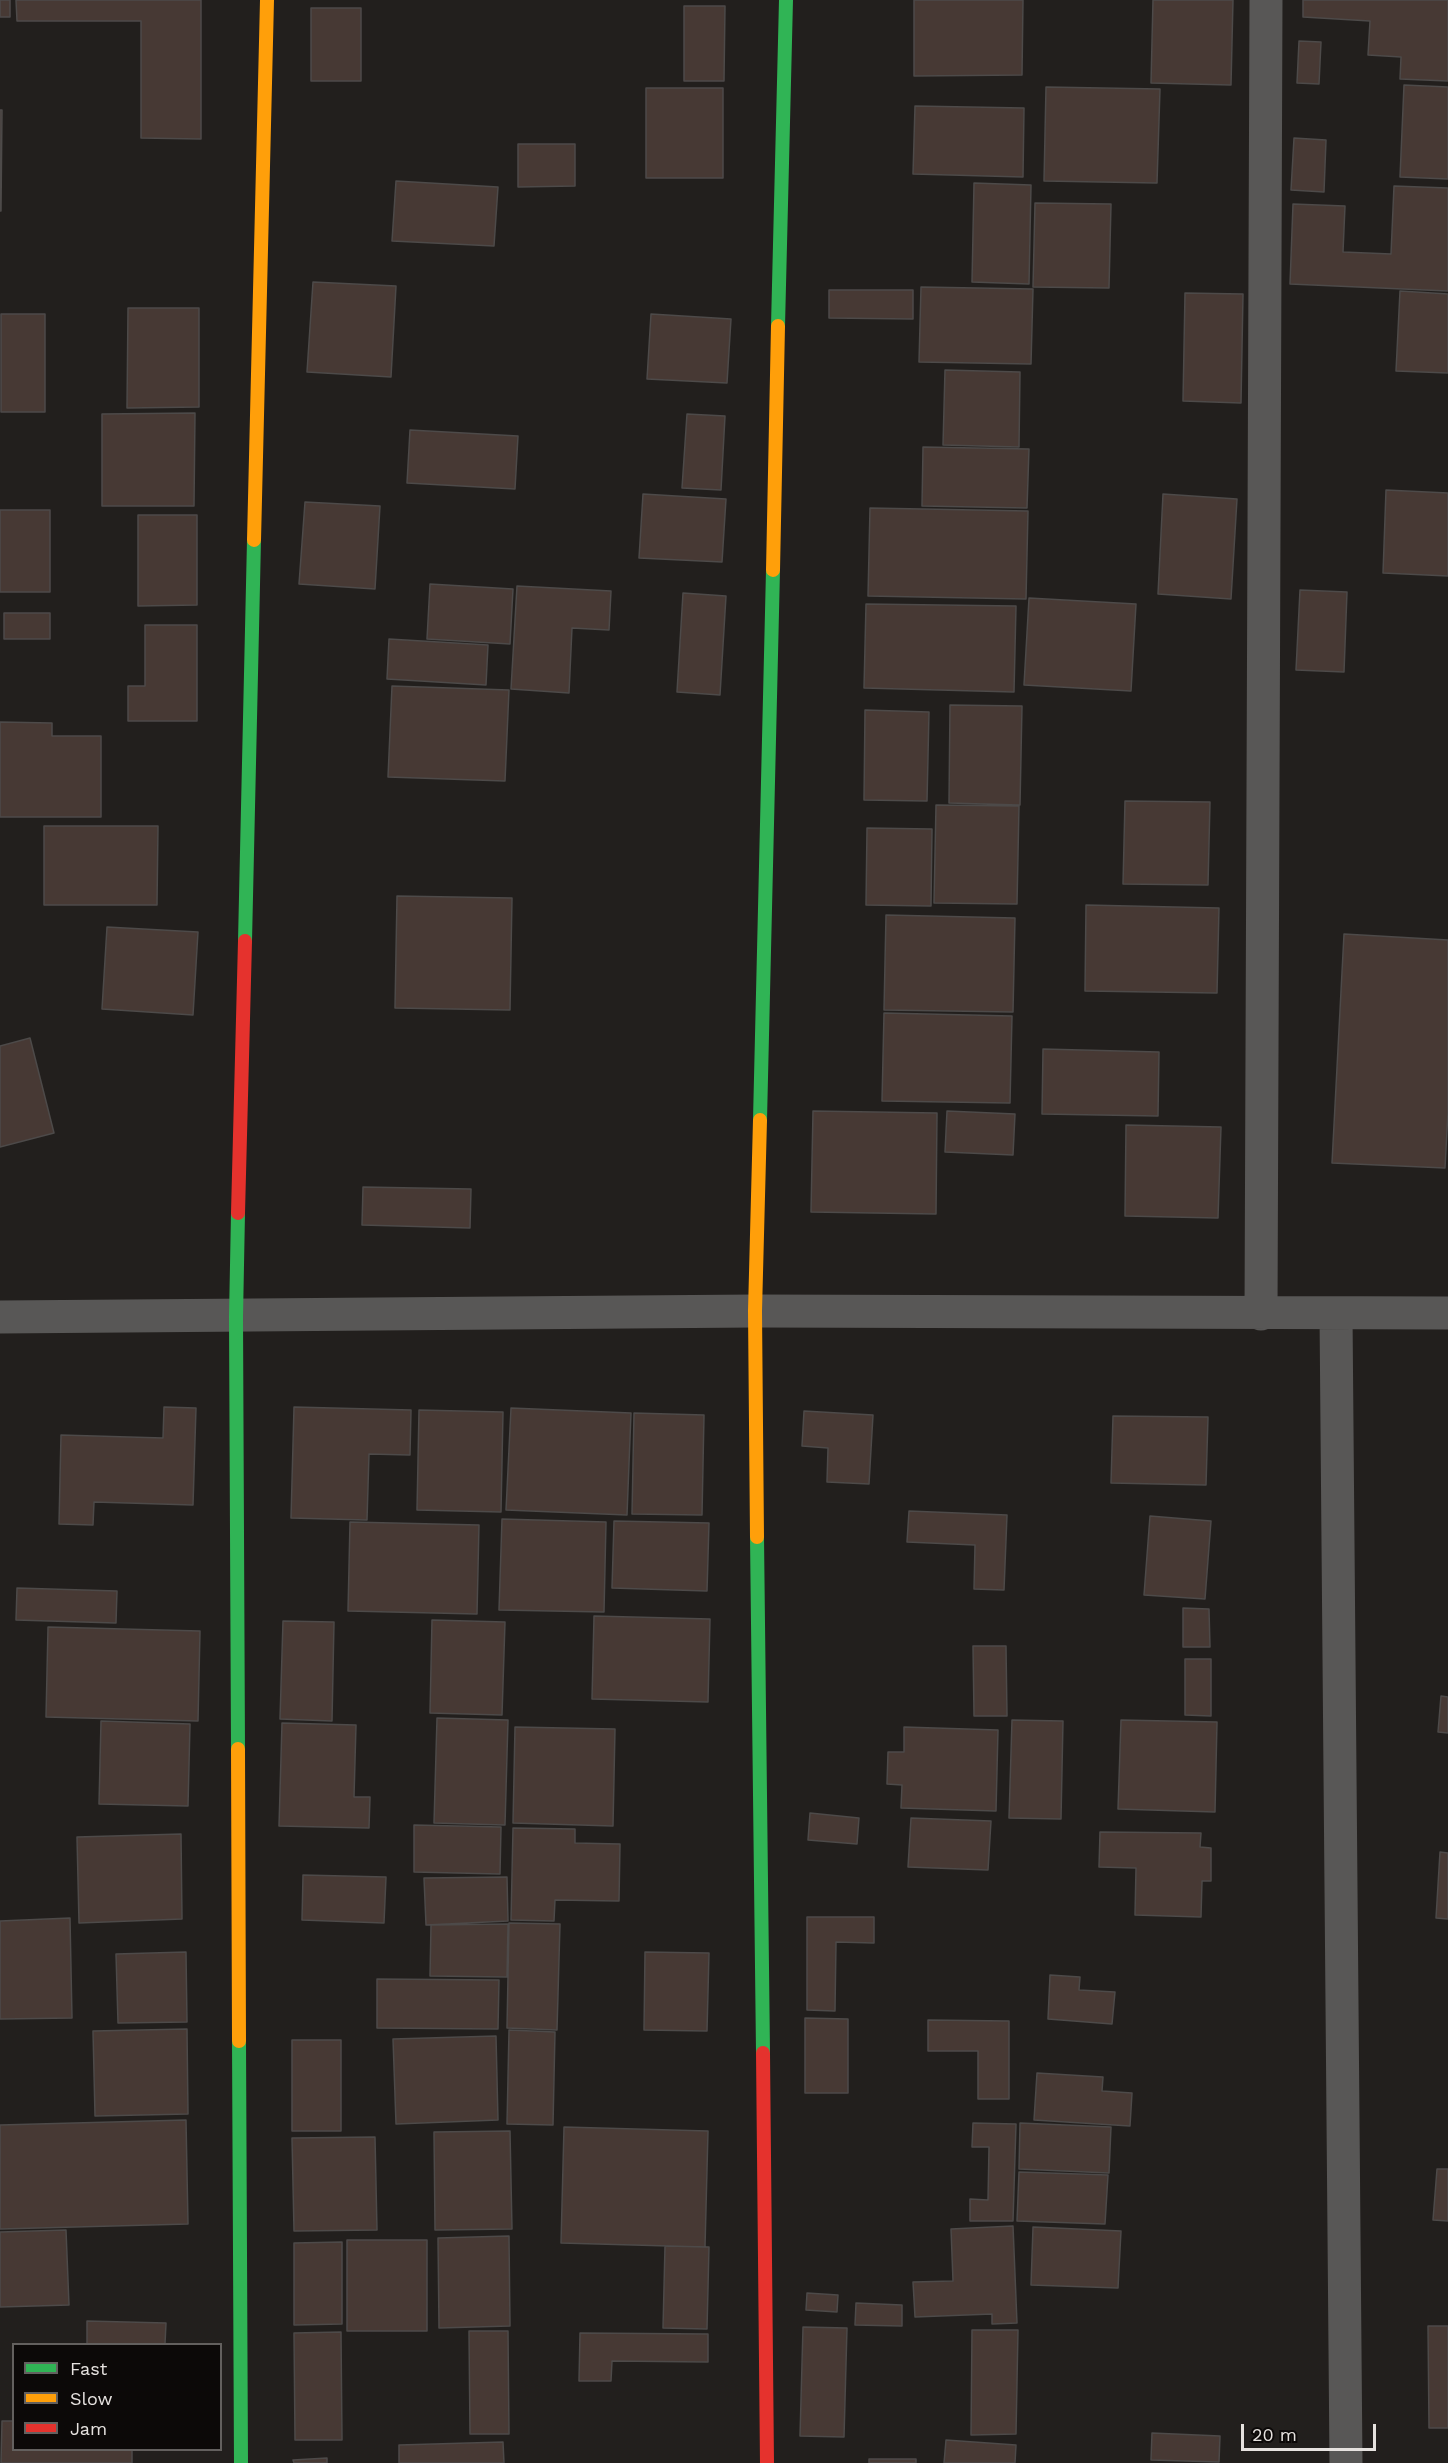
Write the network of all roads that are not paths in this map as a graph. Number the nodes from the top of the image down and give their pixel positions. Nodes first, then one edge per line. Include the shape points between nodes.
1 (267, 0) edge
2 (786, 0) edge
3 (1266, 0) edge
4 (755, 1311) junction
5 (1336, 1313) junction
6 (1448, 1313) edge
7 (1262, 1314) junction
8 (0, 1317) edge
9 (236, 1317) junction
10 (241, 2463) edge
11 (767, 2463) edge
12 (1346, 2463) edge

1 - 9 street
2 - 4 street
3 - 7 street
4 - 7 street
4 - 9 street
4 - 11 street
5 - 6 street
5 - 7 street
5 - 12 street
8 - 9 street
9 - 10 street

